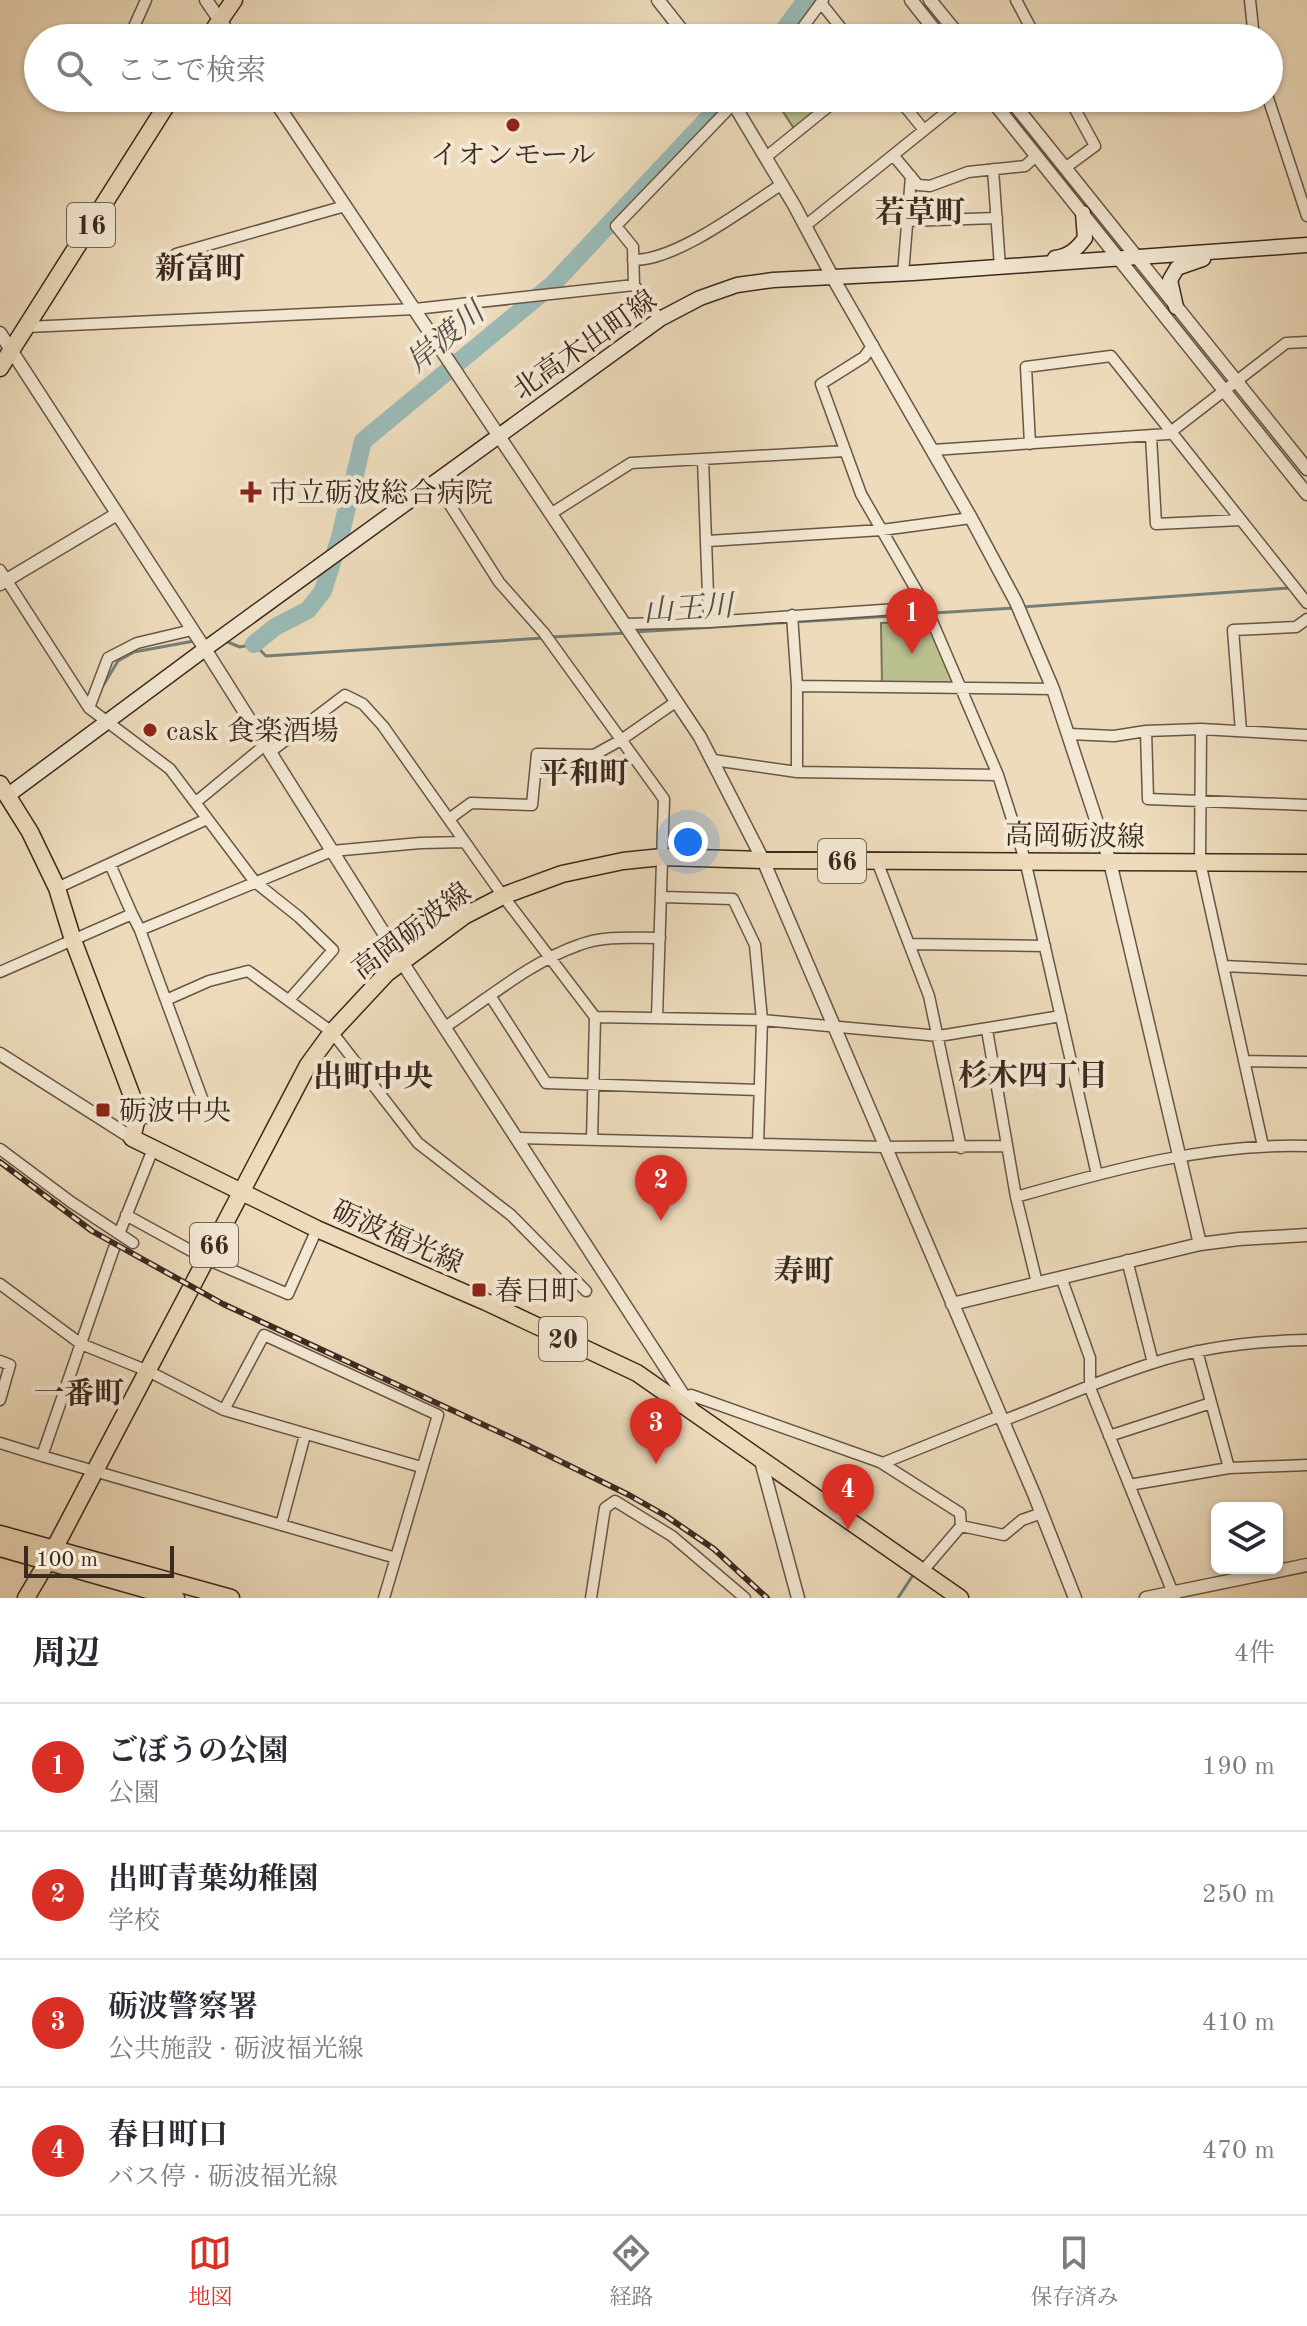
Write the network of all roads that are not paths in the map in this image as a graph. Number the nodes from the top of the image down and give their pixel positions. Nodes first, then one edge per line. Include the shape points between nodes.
1 (146, 0) edge
2 (206, 0) edge
3 (234, 0) edge
4 (658, 0) edge
5 (911, 0) edge
6 (930, 0) edge
7 (1016, 0) edge
8 (1250, 0) edge
9 (822, 1) edge
10 (220, 19) junction
11 (135, 24) edge
12 (217, 24) edge
13 (223, 24) edge
14 (677, 24) edge
15 (805, 24) edge
16 (839, 24) edge
17 (930, 24) edge
18 (950, 24) edge
19 (1029, 24) edge
20 (1253, 24) edge
21 (159, 112) edge
22 (282, 112) edge
23 (723, 112) edge
24 (741, 112) edge
25 (822, 112) edge
26 (909, 112) edge
27 (946, 112) edge
28 (1001, 112) edge
29 (1020, 112) edge
30 (1077, 112) edge
31 (1273, 112) edge
32 (924, 130) junction
33 (893, 155) junction
34 (1036, 156) junction
35 (766, 157) junction
36 (1065, 168) junction
37 (993, 169) junction
38 (911, 176) junction
39 (782, 184) junction
40 (345, 206) junction
41 (1083, 213) junction
42 (1307, 216) edge
43 (997, 218) junction
44 (907, 221) junction
45 (805, 226) junction
46 (1307, 245) edge
47 (1238, 251) junction
48 (176, 254) dead end
49 (1137, 258) junction
50 (1121, 259) junction
51 (633, 260) junction
52 (1019, 266) junction
53 (1000, 267) junction
54 (903, 274) junction
55 (833, 278) junction
56 (634, 285) junction
57 (1176, 307) junction
58 (415, 309) junction
59 (660, 319) junction
60 (27, 327) junction
61 (0, 333) edge
62 (1307, 342) edge
63 (873, 345) junction
64 (11, 351) junction
65 (0, 368) edge
66 (1235, 380) junction
67 (1224, 388) junction
68 (1171, 432) junction
69 (1151, 436) junction
70 (499, 437) junction
71 (1030, 444) junction
72 (933, 450) junction
73 (845, 451) junction
74 (703, 459) junction
75 (1307, 469) edge
76 (436, 483) junction
77 (1307, 494) edge
78 (552, 513) junction
79 (117, 514) junction
80 (971, 518) junction
81 (1241, 520) junction
82 (882, 530) junction
83 (708, 541) junction
84 (2, 578) edge
85 (1307, 603) edge
86 (926, 607) junction
87 (792, 615) junction
88 (1307, 619) edge
89 (709, 622) junction
90 (626, 624) junction
91 (192, 630) junction
92 (205, 649) junction
93 (797, 686) junction
94 (963, 689) junction
95 (1053, 689) junction
96 (677, 701) junction
97 (89, 708) junction
98 (107, 722) junction
99 (1201, 729) junction
100 (1146, 731) junction
101 (1241, 731) junction
102 (1069, 734) junction
103 (1307, 735) edge
104 (621, 740) junction
105 (268, 748) junction
106 (713, 760) junction
107 (797, 772) junction
108 (998, 775) junction
109 (2, 794) edge
110 (196, 802) junction
111 (1201, 803) junction
112 (1307, 805) edge
113 (207, 819) junction
114 (449, 819) junction
115 (465, 842) junction
116 (332, 851) junction
117 (662, 857) junction
118 (763, 860) junction
119 (1025, 860) junction
120 (877, 861) junction
121 (1110, 862) junction
122 (1200, 862) junction
123 (1307, 863) edge
124 (110, 864) junction
125 (255, 882) junction
126 (57, 888) junction
127 (503, 896) junction
128 (662, 897) junction
129 (132, 914) junction
130 (140, 930) junction
131 (660, 938) junction
132 (73, 940) junction
133 (909, 944) junction
134 (1045, 946) junction
135 (550, 958) junction
136 (402, 962) junction
137 (1223, 966) junction
138 (1307, 970) edge
139 (0, 972) edge
140 (491, 997) junction
141 (166, 1000) junction
142 (289, 1000) junction
143 (1061, 1016) junction
144 (595, 1017) junction
145 (657, 1017) junction
146 (762, 1020) junction
147 (834, 1025) junction
148 (445, 1027) junction
149 (987, 1030) junction
150 (332, 1032) junction
151 (939, 1036) junction
152 (0, 1054) edge
153 (1244, 1061) junction
154 (1307, 1062) edge
155 (593, 1085) junction
156 (759, 1090) junction
157 (137, 1118) junction
158 (132, 1138) junction
159 (518, 1138) junction
160 (592, 1140) junction
161 (758, 1144) junction
162 (1007, 1146) junction
163 (1263, 1146) junction
164 (1307, 1146) edge
165 (885, 1147) junction
166 (961, 1148) junction
167 (0, 1149) edge
168 (153, 1149) junction
169 (1181, 1156) junction
170 (1097, 1175) junction
171 (242, 1193) junction
172 (1016, 1197) junction
173 (126, 1215) junction
174 (317, 1229) junction
175 (119, 1234) junction
176 (1307, 1235) edge
177 (133, 1243) dead end
178 (1200, 1244) junction
179 (114, 1248) dead end
180 (206, 1259) junction
181 (1127, 1260) junction
182 (1061, 1277) junction
183 (1037, 1283) junction
184 (0, 1284) edge
185 (586, 1291) dead end
186 (952, 1304) junction
187 (1307, 1340) edge
188 (81, 1344) junction
189 (1197, 1351) junction
190 (0, 1361) edge
191 (1153, 1363) junction
192 (148, 1371) junction
193 (1090, 1388) junction
194 (685, 1397) junction
195 (0, 1400) edge
196 (1211, 1403) junction
197 (224, 1410) junction
198 (696, 1414) junction
199 (1001, 1418) junction
200 (305, 1435) junction
201 (1109, 1436) junction
202 (0, 1443) edge
203 (42, 1456) junction
204 (761, 1461) junction
205 (883, 1463) junction
206 (1307, 1465) edge
207 (421, 1467) junction
208 (1229, 1468) junction
209 (95, 1472) junction
210 (1129, 1485) junction
211 (1042, 1513) junction
212 (281, 1525) junction
213 (961, 1526) junction
214 (0, 1534) edge
215 (0, 1548) edge
216 (51, 1555) junction
217 (396, 1558) junction
218 (1307, 1565) edge
219 (921, 1573) junction
220 (1174, 1595) edge
221 (26, 1598) edge
222 (176, 1598) edge
223 (231, 1598) edge
224 (384, 1598) edge
225 (591, 1598) edge
226 (745, 1598) edge
227 (798, 1598) edge
228 (960, 1598) edge
229 (1075, 1598) edge
230 (1146, 1598) edge

1 - 11 street
2 - 10 street
3 - 10 main road
4 - 14 street
5 - 17 street
6 - 18 street
7 - 19 street
8 - 20 street
9 - 15 street
9 - 16 street
10 - 12 main road
10 - 13 street
21 - 60 main road, 16
22 - 40 street
23 - 51 street via 616,226 633,247
24 - 35 street
25 - 35 street
26 - 32 street
27 - 32 street
28 - 34 street
29 - 36 street
30 - 36 street via 1095,146
31 - 42 street
32 - 33 street
33 - 38 street
33 - 45 street
34 - 37 street via 1025,166
34 - 41 street
35 - 39 street
36 - 49 street
37 - 38 street via 930,186 918,185
37 - 43 street
38 - 44 street
39 - 45 street
39 - 51 street via 713,229 650,260
40 - 48 street
40 - 58 street
41 - 50 street
41 - 52 main road via 1085,238 1078,248 1064,257
43 - 44 street
43 - 53 street
44 - 54 street
45 - 55 street
46 - 47 main road, 北高木出町線
47 - 49 main road, 北高木出町線
47 - 57 main road via 1177,268 1170,280
49 - 50 main road, 北高木出町線
49 - 57 street
50 - 52 main road, 北高木出町線
50 - 67 street
51 - 56 street
52 - 53 main road, 北高木出町線
53 - 54 main road, 北高木出町線
54 - 55 main road, 北高木出町線
55 - 59 main road, 北高木出町線 via 737,285
55 - 63 street
56 - 58 street
56 - 59 street
57 - 66 street
58 - 60 street
58 - 70 street
59 - 70 main road, 北高木出町線
60 - 64 main road, 16
61 - 64 street
62 - 66 street via 1286,343
63 - 72 street
63 - 73 street via 864,357 821,384
64 - 65 main road, 16
64 - 79 street
66 - 67 street
66 - 75 street
67 - 68 street
67 - 77 street
68 - 69 street
68 - 71 street via 1111,356 1026,367
68 - 81 street
69 - 71 street
69 - 81 street via 1156,524
70 - 76 main road, 北高木出町線
70 - 78 street
71 - 72 street
72 - 80 street
73 - 74 street
73 - 82 street
74 - 78 street via 631,463
74 - 83 street
76 - 92 main road, 北高木出町線
76 - 104 street via 499,582 544,633
78 - 90 street
79 - 84 street
79 - 91 street
80 - 82 street
80 - 95 street via 1016,602
81 - 85 street
82 - 83 street
82 - 86 street
83 - 89 street
84 - 97 street
86 - 87 street
86 - 94 street
87 - 89 street
87 - 93 street
88 - 101 street via 1296,627 1233,630
89 - 90 street
90 - 96 street
91 - 92 street
91 - 97 street via 137,643 108,658
92 - 98 main road, 北高木出町線
92 - 105 street
93 - 94 street
93 - 107 street
94 - 95 street
94 - 108 street
95 - 102 street
96 - 104 street
96 - 106 street
97 - 98 street
98 - 109 main road, 北高木出町線
98 - 110 street via 170,769
99 - 100 street
99 - 101 street
99 - 111 street
100 - 102 street
100 - 111 street via 1148,799
101 - 103 street
102 - 121 street
104 - 114 street via 594,755 537,754 532,805 471,803
104 - 117 street via 664,799
105 - 110 street
105 - 114 street via 345,695 363,704 383,726
105 - 116 street
106 - 107 street
106 - 118 street
107 - 108 street
108 - 119 street
109 - 126 main road via 30,832
110 - 113 street
111 - 112 street
111 - 122 street
113 - 124 street
113 - 125 street
114 - 115 street
115 - 116 street
115 - 127 street
116 - 125 street
116 - 136 street
117 - 118 main road, 高岡砺波線 / 66
117 - 127 main road, 高岡砺波線 / 66 via 562,874
117 - 128 street
118 - 120 main road, 高岡砺波線 / 66
118 - 147 street
119 - 120 main road, 高岡砺波線 / 66
119 - 121 main road, 高岡砺波線 / 66
119 - 134 street
120 - 133 street
121 - 122 main road, 高岡砺波線 / 66
121 - 169 street
122 - 123 main road, 高岡砺波線 / 66
122 - 137 street
124 - 126 street
124 - 129 street
125 - 130 street
125 - 142 street via 333,950
126 - 132 main road
127 - 135 street
127 - 136 main road, 高岡砺波線 / 66 via 464,916
128 - 131 street
128 - 146 street via 733,899 755,945
129 - 130 street
129 - 132 street
130 - 141 street
131 - 135 street via 614,938 581,944
131 - 145 street
132 - 139 street
132 - 157 main road
133 - 134 street
133 - 151 street
134 - 143 street
135 - 140 street
135 - 144 street
136 - 148 street
136 - 150 main road, 高岡砺波線 / 66
137 - 138 street
137 - 153 street
140 - 148 street
140 - 155 street via 546,1083
141 - 142 street via 248,971
141 - 157 street via 202,1098 157,1118
142 - 150 street
143 - 149 street
143 - 170 street
144 - 145 street
144 - 155 street
145 - 146 street
146 - 147 street
146 - 156 street
147 - 151 street
147 - 165 street
148 - 159 street
149 - 151 street
149 - 162 street
150 - 171 main road, 高岡砺波線 / 66 via 308,1065
150 - 185 street via 418,1143 511,1215
151 - 166 street
152 - 158 street
153 - 154 street
153 - 163 street
155 - 156 street
155 - 160 street
156 - 161 street
157 - 158 main road
158 - 168 main road, 砺波福光線 / 20
159 - 160 street
159 - 194 street
160 - 161 street
161 - 165 street
162 - 166 street
162 - 172 street
163 - 164 street
163 - 169 street
165 - 166 street
165 - 186 street
167 - 175 street
168 - 171 main road, 砺波福光線 / 20
168 - 173 street
169 - 170 street
169 - 178 street
170 - 172 street
171 - 174 main road, 砺波福光線 / 20
171 - 180 main road, 高岡砺波線 / 66
172 - 183 street
173 - 175 street
173 - 180 street
174 - 180 street via 288,1294
174 - 198 main road, 砺波福光線 / 20 via 637,1373
175 - 177 street
176 - 178 street
178 - 181 street
179 - 188 street
180 - 192 main road, 高岡砺波線 / 66
181 - 182 street
181 - 191 street
182 - 183 street
182 - 193 street via 1090,1358
183 - 186 street
184 - 188 street
186 - 199 street
187 - 189 street
188 - 192 street
188 - 203 street
189 - 191 street
189 - 196 street
190 - 195 street via 10,1365
191 - 193 street
192 - 197 street
192 - 209 main road, 高岡砺波線 / 66
193 - 199 street
193 - 201 street
194 - 198 street
194 - 205 street
196 - 201 street
196 - 208 street
197 - 200 street
197 - 207 street via 264,1335 438,1415
198 - 204 main road, 砺波福光線 / 20
199 - 205 street
199 - 211 street
200 - 207 street
200 - 212 street
201 - 210 street
202 - 203 street
203 - 209 street
204 - 219 main road, 砺波福光線 / 20
204 - 227 street
205 - 213 street via 960,1513
206 - 208 street
207 - 217 street
208 - 210 street
209 - 212 street
209 - 216 main road, 高岡砺波線 / 66
210 - 220 street
211 - 213 street via 1004,1535
211 - 229 street
212 - 217 street
213 - 219 street
214 - 216 main road
215 - 216 main road
216 - 221 main road, 高岡砺波線
216 - 222 main road
216 - 223 main road
217 - 224 street
218 - 220 street
219 - 228 main road, 砺波福光線 / 20
220 - 230 street
225 - 226 street via 605,1508 615,1501 672,1536

